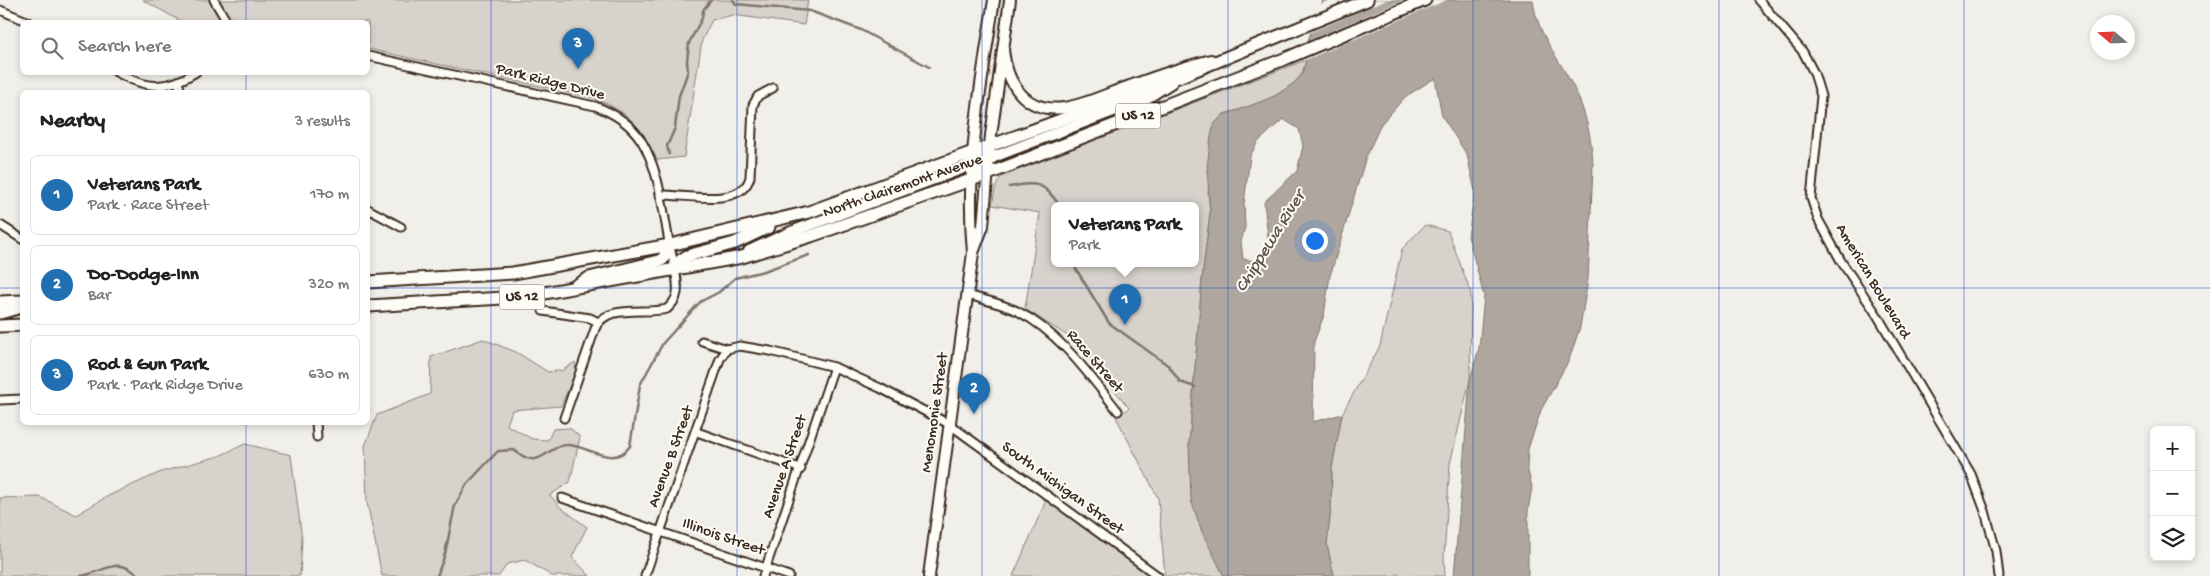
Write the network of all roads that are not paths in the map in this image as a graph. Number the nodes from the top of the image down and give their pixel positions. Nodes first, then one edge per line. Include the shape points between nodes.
1 (214, 0) edge
2 (994, 0) edge
3 (1010, 0) edge
4 (1366, 0) edge
5 (1424, 0) edge
6 (1759, 0) edge
7 (0, 10) edge
8 (24, 20) edge
9 (227, 20) edge
10 (1003, 50) junction
11 (1238, 53) junction
12 (370, 56) edge
13 (123, 75) edge
14 (191, 75) edge
15 (1181, 76) junction
16 (178, 82) junction
17 (774, 88) dead end
18 (180, 90) edge
19 (990, 147) junction
20 (972, 158) junction
21 (989, 160) junction
22 (988, 174) junction
23 (971, 180) junction
24 (660, 194) junction
25 (370, 210) edge
26 (786, 218) junction
27 (0, 225) edge
28 (401, 228) dead end
29 (20, 238) edge
30 (670, 245) junction
31 (973, 253) junction
32 (735, 259) junction
33 (675, 271) junction
34 (370, 282) edge
35 (569, 289) junction
36 (968, 295) junction
37 (20, 301) edge
38 (0, 302) edge
39 (370, 306) edge
40 (20, 308) edge
41 (543, 311) dead end
42 (0, 313) edge
43 (598, 322) junction
44 (20, 325) edge
45 (0, 326) edge
46 (702, 340) dead end
47 (727, 349) junction
48 (834, 367) junction
49 (20, 398) edge
50 (0, 400) edge
51 (1118, 411) dead end
52 (564, 418) dead end
53 (949, 424) junction
54 (316, 425) edge
55 (696, 432) junction
56 (317, 437) dead end
57 (801, 469) junction
58 (562, 498) dead end
59 (660, 532) junction
60 (766, 568) junction
61 (645, 576) edge
62 (764, 576) edge
63 (789, 576) edge
64 (929, 576) edge
65 (1158, 576) edge
66 (1999, 576) edge

1 - 9 street
2 - 20 main road, Menomonie Street
3 - 10 main road, Menomonie Street
4 - 11 main road, North Clairemont Avenue / US 12
5 - 22 main road, North Clairemont Avenue / US 12 via 1287,58
6 - 66 street, American Boulevard via 1803,52 1821,96 1811,198 1818,219 1971,474 1985,511
7 - 8 street
10 - 11 main road via 1009,77 1019,93 1031,102 1056,108 1080,104 1182,67
10 - 19 main road, Menomonie Street
11 - 15 main road, North Clairemont Avenue / US 12
12 - 24 street, Park Ridge Drive via 604,109 626,123 641,141 652,164
13 - 16 street via 150,87
14 - 16 street
15 - 19 main road, North Clairemont Avenue / US 12
15 - 21 main road via 1147,98
16 - 18 street
17 - 24 street via 758,96 753,105 750,177 746,187 730,197
19 - 20 main road, North Clairemont Avenue / US 12
19 - 21 main road, Menomonie Street
20 - 23 main road, Menomonie Street
20 - 26 main road, North Clairemont Avenue / US 12
20 - 32 main road via 961,169 775,238
21 - 22 main road, Menomonie Street
21 - 23 main road
22 - 23 main road, North Clairemont Avenue / US 12
22 - 31 main road, Menomonie Street via 983,226
23 - 31 main road, Menomonie Street
23 - 32 main road, North Clairemont Avenue / US 12
24 - 30 street, Park Ridge Drive
25 - 28 street
26 - 30 main road, North Clairemont Avenue / US 12
26 - 33 main road via 735,243 687,256
27 - 29 street
30 - 33 street, Park Ridge Drive
30 - 34 main road, North Clairemont Avenue / US 12 via 513,274
30 - 35 main road via 659,261 589,278
31 - 36 main road, Menomonie Street
32 - 33 main road, North Clairemont Avenue / US 12
33 - 35 main road, North Clairemont Avenue / US 12
33 - 43 street, Park Ridge Drive via 677,292 667,309 608,315
35 - 39 main road, North Clairemont Avenue / US 12 via 522,297
36 - 51 street, Race Street via 1018,312 1054,336
36 - 53 main road, Menomonie Street
37 - 38 main road
40 - 42 main road
41 - 43 street
43 - 52 street
44 - 45 main road
46 - 47 street
47 - 48 street, South Michigan Street via 740,346 770,351
47 - 55 street, Avenue B Street via 720,360
48 - 53 street, South Michigan Street
48 - 57 street, Avenue A Street
49 - 50 street
53 - 64 main road, Menomonie Street
53 - 65 street, South Michigan Street
54 - 56 street
55 - 57 street
55 - 59 street, Avenue B Street
57 - 60 street, Avenue A Street
58 - 59 street, Illinois Street
59 - 60 street, Illinois Street
59 - 61 street, Avenue B Street
60 - 62 street, Avenue A Street
60 - 63 street, Illinois Street

